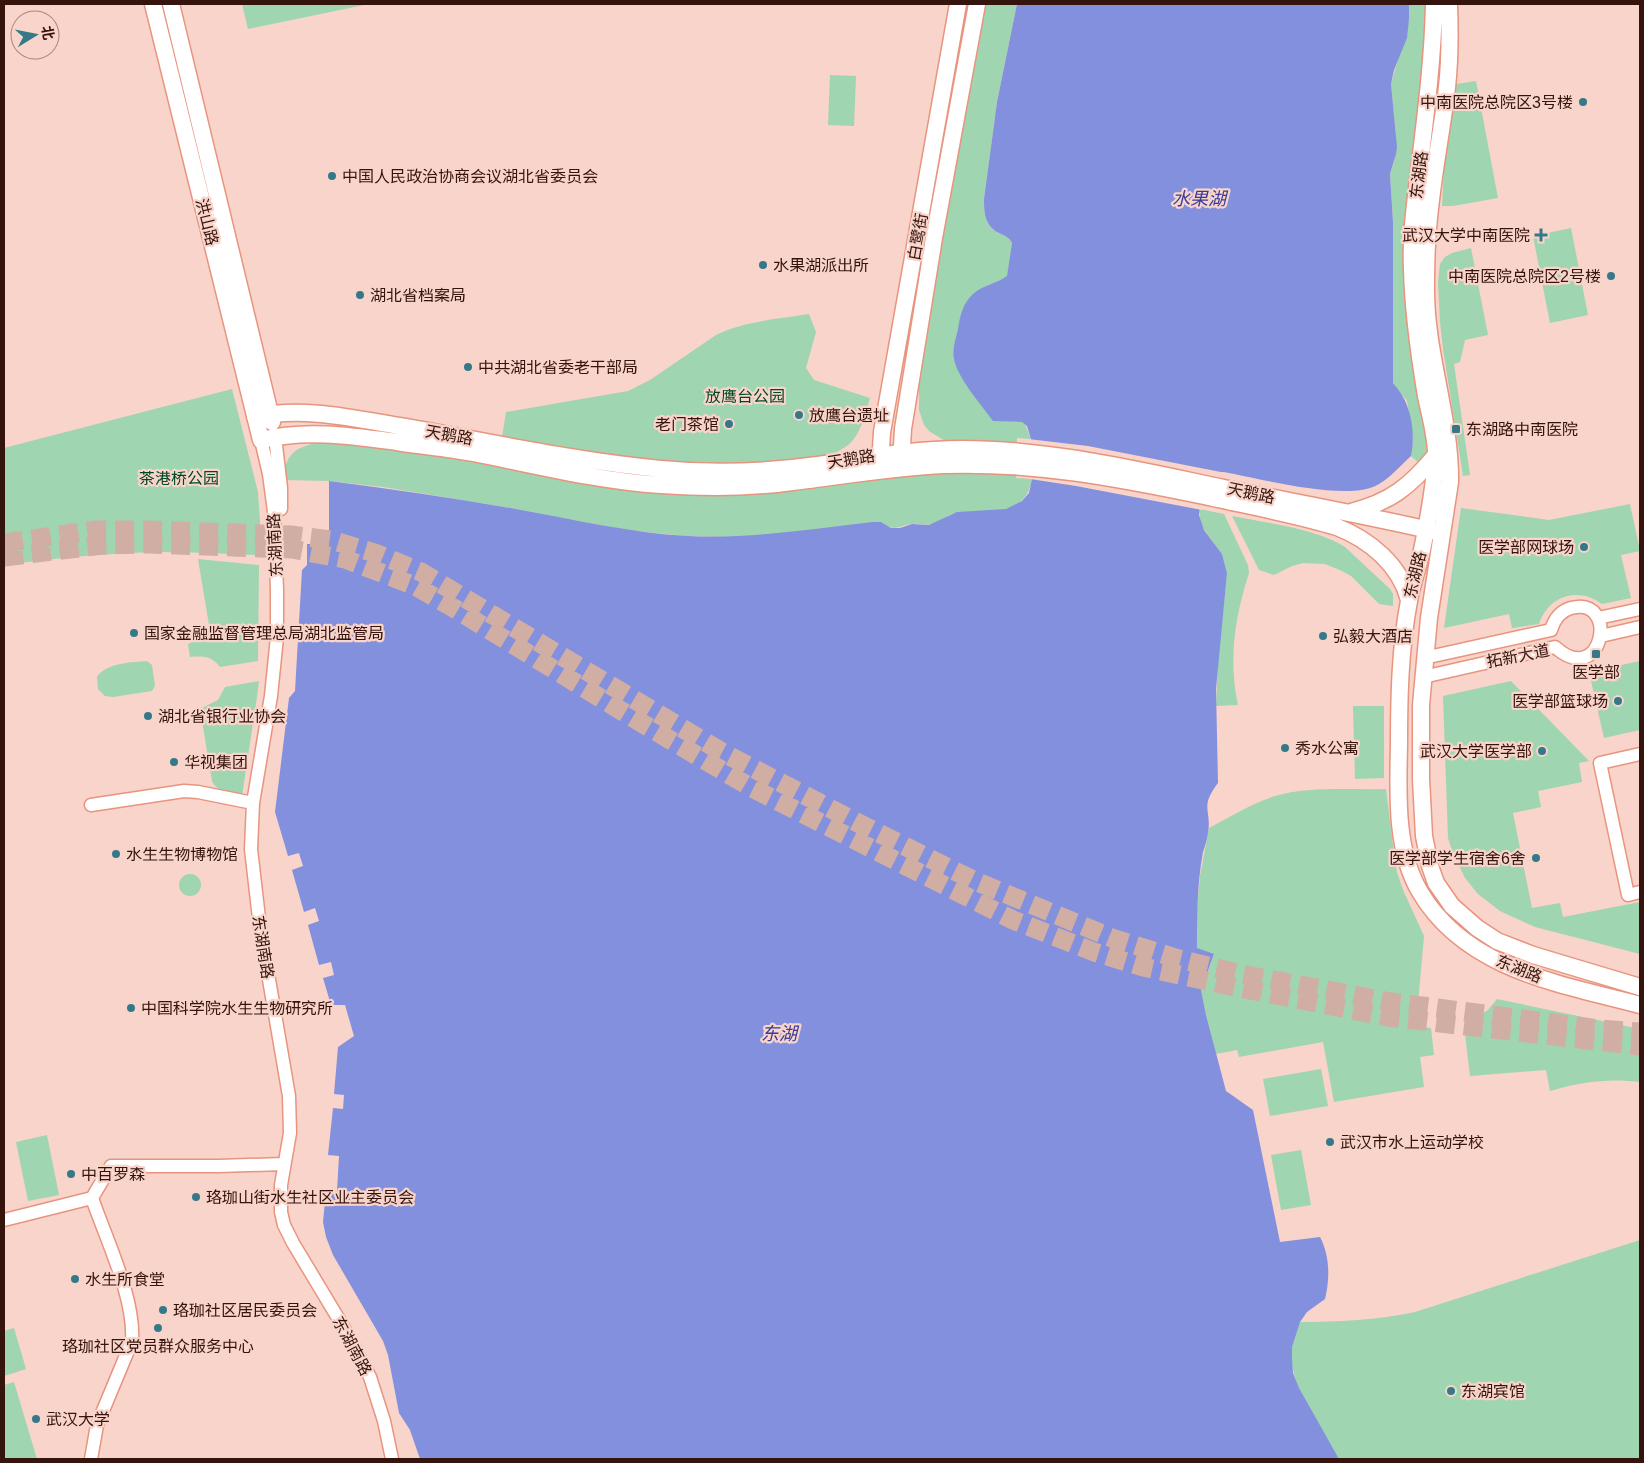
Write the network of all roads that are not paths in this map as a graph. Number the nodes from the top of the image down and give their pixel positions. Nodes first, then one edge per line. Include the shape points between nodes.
1 (154, 4) edge
2 (171, 4) edge
3 (958, 4) edge
4 (977, 4) edge
5 (1434, 4) edge
6 (1449, 4) edge
7 (263, 415) junction
8 (268, 439) junction
9 (1436, 454) junction
10 (901, 460) junction
11 (880, 462) junction
12 (1221, 493) junction
13 (1346, 513) junction
14 (1426, 529) junction
15 (1442, 534) junction
16 (1409, 600) junction
17 (1640, 609) edge
18 (1598, 618) junction
19 (1640, 626) edge
20 (1602, 636) junction
21 (1424, 658) junction
22 (1423, 677) junction
23 (1640, 754) edge
24 (253, 803) junction
25 (91, 805) dead end
26 (1634, 893) edge
27 (1640, 987) edge
28 (1640, 1005) edge
29 (284, 1164) junction
30 (92, 1198) junction
31 (4, 1220) edge
32 (91, 1459) edge
33 (392, 1459) edge

1 - 7 main road, 洪山路
2 - 7 main road, 洪山路
3 - 11 main road, 白鹭街 via 882,432
4 - 10 main road, 白鹭街 via 934,238 903,429
5 - 9 main road, 东湖路 via 1430,83 1414,216 1412,266 1417,334
6 - 15 main road, 东湖路 via 1447,85 1428,226 1426,272 1428,320 1450,465
7 - 8 main road, 洪山路
7 - 11 main road, 天鹅路 via 302,412 347,418 575,458 666,470 723,471
8 - 11 main road, 天鹅路 via 310,434 367,438 470,453 575,474 662,485 773,484
8 - 24 street, 东湖南路 via 274,511 277,637 271,696
9 - 13 main road via 1410,484 1385,501
9 - 14 main road, 东湖路
10 - 11 main road, 天鹅路
10 - 12 main road, 天鹅路 via 964,449 1016,458 1084,459
12 - 13 main road, 天鹅路
12 - 16 main road, 天鹅路 via 1352,532 1388,561 1406,587
13 - 14 main road, 天鹅路
14 - 15 main road, 天鹅路
14 - 16 main road, 东湖路
15 - 21 main road, 东湖路
16 - 28 main road, 东湖路 via 1399,692 1398,784 1404,851 1418,890 1449,928 1500,963 1532,976
17 - 18 street
18 - 20 street
18 - 21 street, 拓新大道 via 1588,610 1573,608 1559,615 1551,630
19 - 20 street
20 - 22 street, 拓新大道 via 1595,650 1584,657 1571,657 1555,647
21 - 22 main road, 东湖路
22 - 27 main road, 东湖路 via 1420,739 1424,836 1430,866 1443,895 1464,918 1497,941
23 - 26 street via 1600,763
24 - 25 street via 184,791
24 - 29 street, 东湖南路 via 251,864 289,1096 290,1133
29 - 30 street via 112,1166
29 - 33 street, 东湖南路 via 280,1184 284,1225 370,1377 382,1412
30 - 31 street
30 - 32 street via 125,1290 132,1330 130,1345 97,1425

